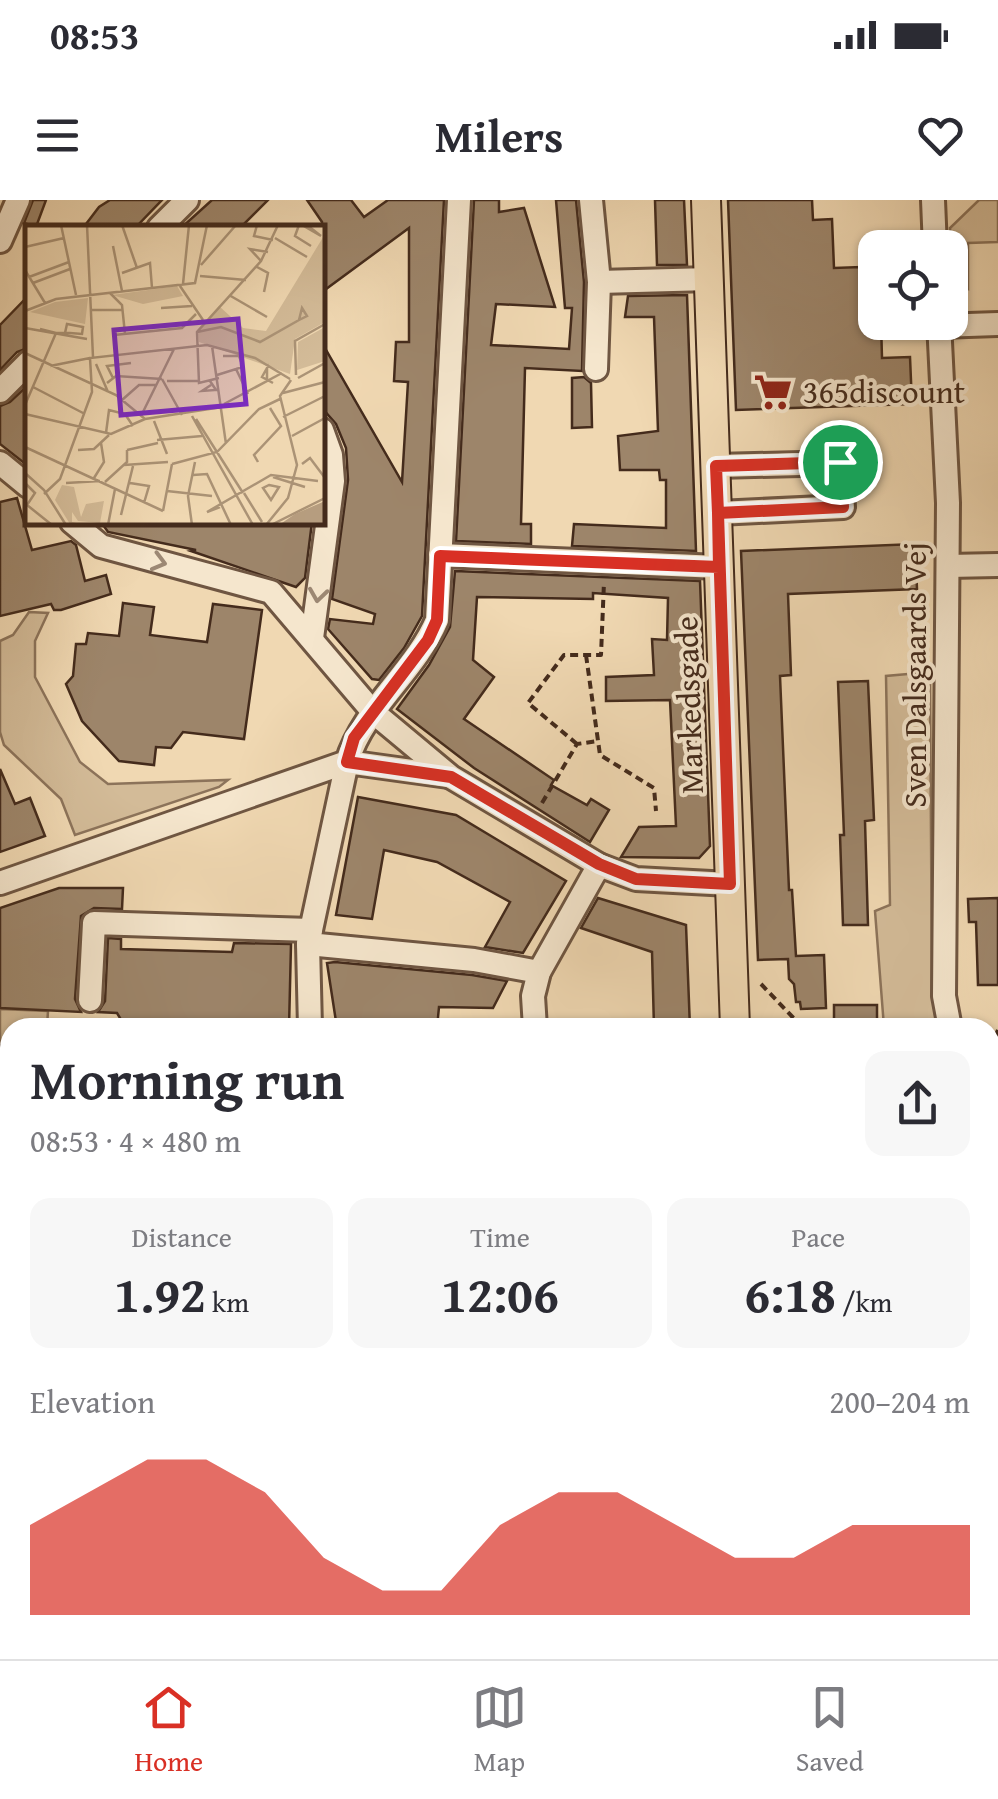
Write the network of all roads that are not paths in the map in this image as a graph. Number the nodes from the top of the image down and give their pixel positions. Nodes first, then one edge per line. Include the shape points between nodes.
1 (18, 200) edge
2 (186, 200) edge
3 (458, 200) edge
4 (592, 200) edge
5 (706, 200) edge
6 (933, 200) edge
7 (168, 224) edge
8 (935, 230) edge
9 (0, 241) edge
10 (710, 280) junction
11 (599, 282) junction
12 (968, 324) edge
13 (998, 324) edge
14 (940, 340) edge
15 (25, 366) edge
16 (596, 369) dead end
17 (0, 391) edge
18 (325, 438) edge
19 (0, 463) edge
20 (716, 466) junction
21 (25, 484) edge
22 (718, 513) junction
23 (76, 525) edge
24 (440, 556) junction
25 (998, 565) edge
26 (948, 566) junction
27 (719, 567) junction
28 (312, 638) junction
29 (373, 712) junction
30 (347, 762) junction
31 (451, 777) junction
32 (599, 864) junction
33 (0, 883) edge
34 (730, 884) junction
35 (310, 937) junction
36 (539, 972) junction
37 (90, 1000) dead end
38 (310, 1018) edge
39 (534, 1018) edge
40 (734, 1018) edge
41 (948, 1018) edge

1 - 9 street
2 - 7 street
3 - 24 street
4 - 11 street
5 - 10 main road, Markedsgade
6 - 8 street
10 - 11 street
10 - 20 main road, Markedsgade
11 - 16 street
12 - 13 street
14 - 26 street, Sven Dalsgaards Vej
15 - 17 street
18 -> 28 street via 333,481
19 - 21 street
20 - 22 main road, Markedsgade
20 - 22 street via 840,462 843,507
22 - 27 main road, Markedsgade
23 -> 28 street via 102,546 271,592
24 - 27 street
24 - 29 street via 437,620
25 - 26 street
26 - 41 street, Sven Dalsgaards Vej
27 - 34 main road, Markedsgade
28 - 29 street
29 - 30 street
29 - 31 street
30 - 31 street
30 - 33 street
30 - 35 street
31 - 32 street
32 - 34 street via 636,879
32 - 36 street
34 - 40 main road, Markedsgade
35 - 36 street
35 - 37 street via 94,923
35 - 38 street
36 - 39 street

